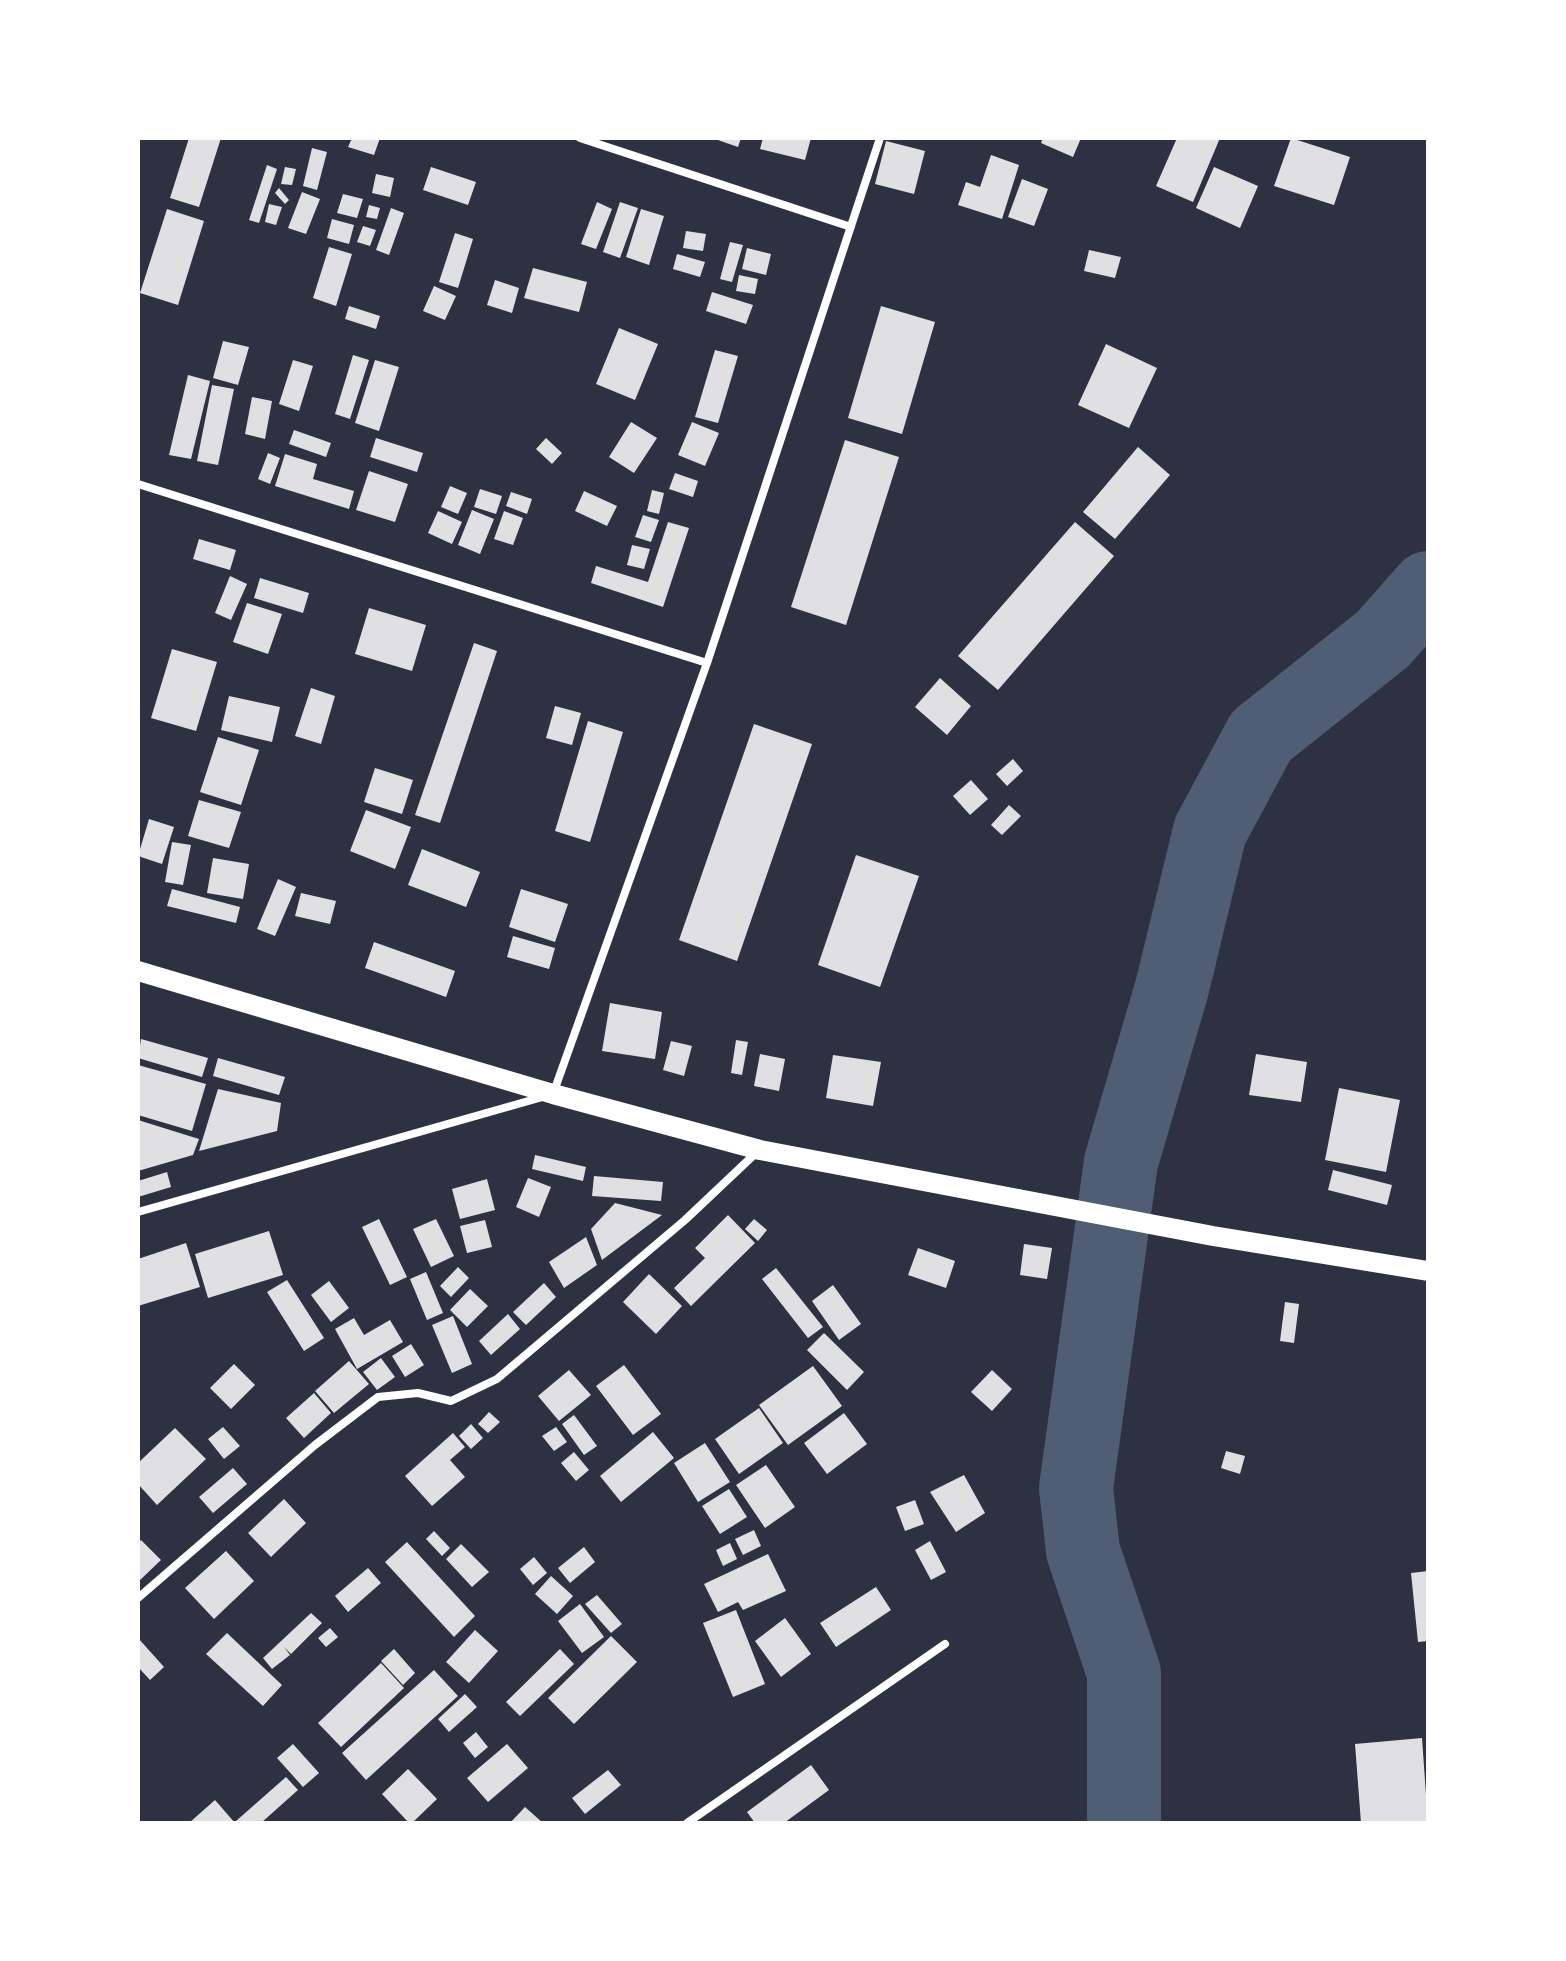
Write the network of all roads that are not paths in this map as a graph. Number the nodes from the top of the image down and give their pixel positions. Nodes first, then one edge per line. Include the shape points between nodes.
1 (580, 138) edge
2 (880, 138) edge
3 (851, 227) junction
4 (138, 484) edge
5 (707, 663) junction
6 (138, 971) edge
7 (553, 1094) junction
8 (760, 1150) junction
9 (138, 1212) edge
10 (1428, 1271) edge
11 (138, 1598) edge
12 (945, 1644) dead end
13 (687, 1823) edge

1 - 3 street
2 - 3 street
3 - 5 street
4 - 5 street
5 - 7 street
6 - 7 main road
7 - 8 main road
7 - 9 street
8 - 10 main road
8 - 11 street via 497,1379 451,1401 418,1393 378,1397
12 - 13 street

